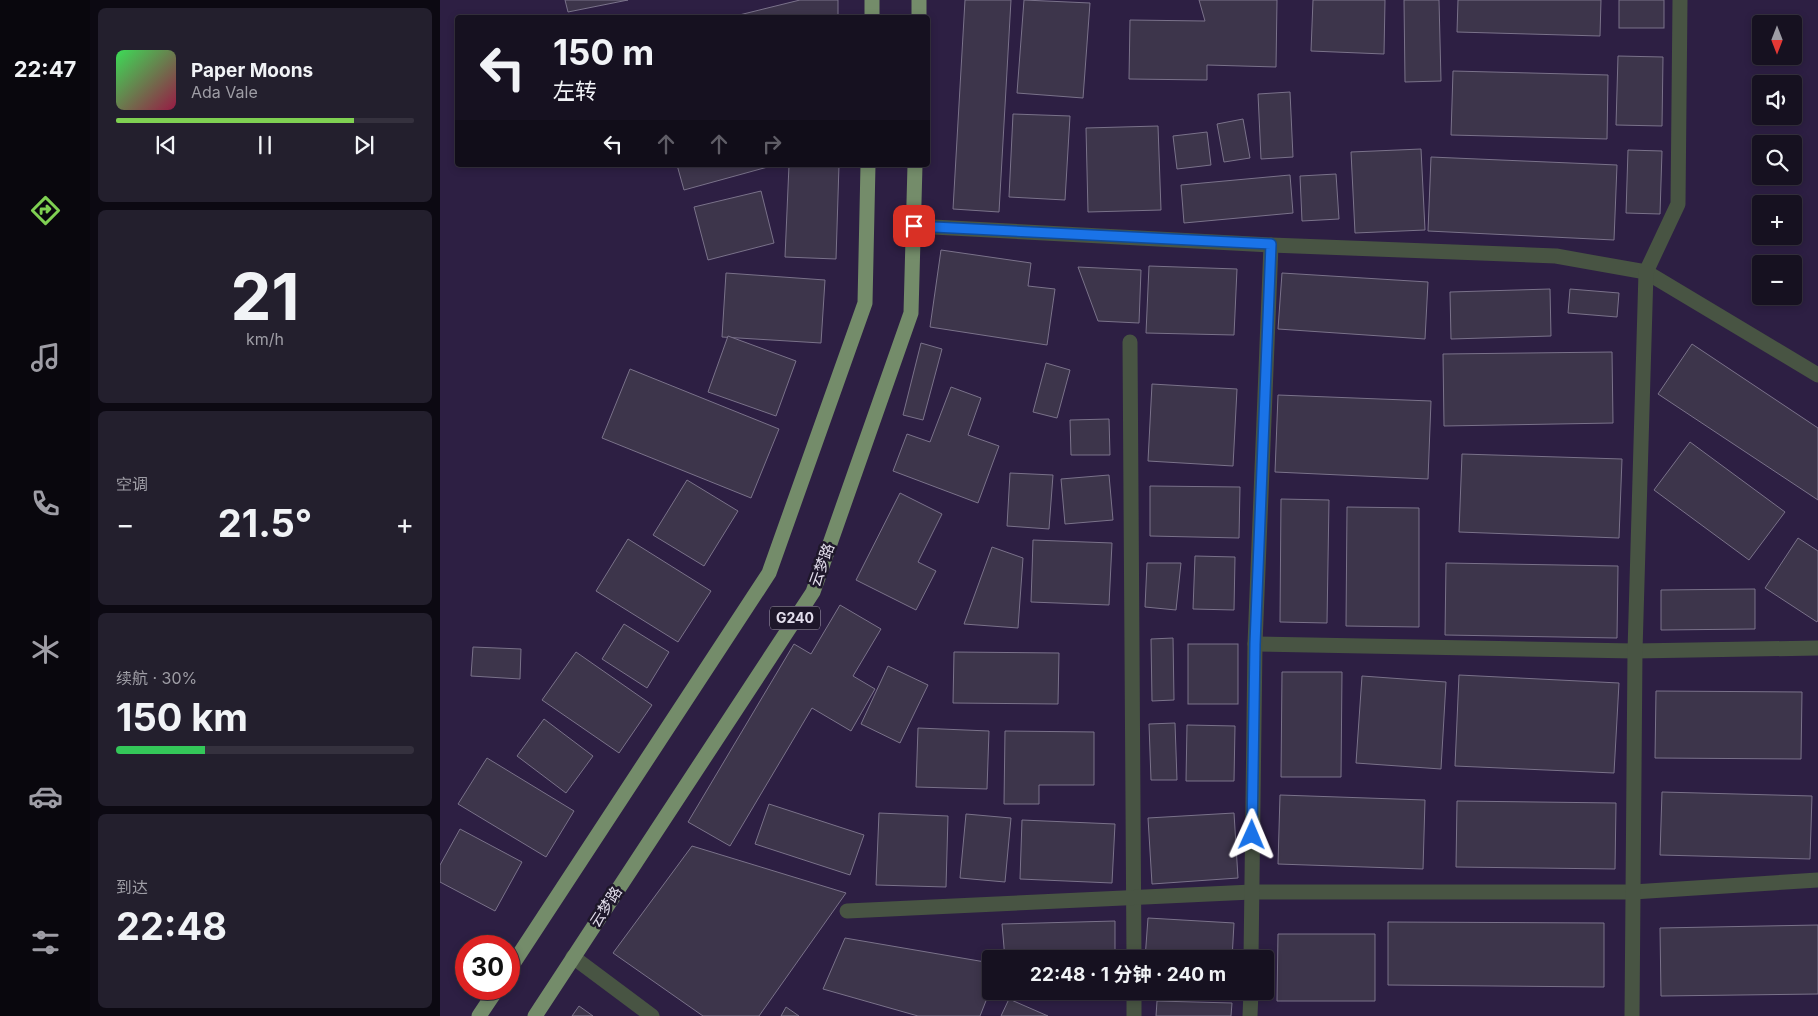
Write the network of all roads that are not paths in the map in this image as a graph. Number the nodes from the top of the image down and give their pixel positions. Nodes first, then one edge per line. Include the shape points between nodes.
1 (872, 0) edge
2 (920, 0) edge
3 (1680, 0) edge
4 (872, 15) edge
5 (919, 15) edge
6 (868, 167) edge
7 (915, 167) edge
8 (914, 226) junction
9 (1271, 244) junction
10 (1646, 272) junction
11 (1130, 342) dead end
12 (1818, 375) edge
13 (1255, 644) junction
14 (1818, 648) edge
15 (1635, 651) junction
16 (1818, 880) edge
17 (1252, 892) junction
18 (1634, 892) junction
19 (1134, 898) junction
20 (847, 910) dead end
21 (1134, 950) edge
22 (1251, 950) edge
23 (520, 953) edge
24 (574, 957) junction
25 (490, 1000) edge
26 (1134, 1000) edge
27 (1251, 1000) edge
28 (479, 1016) edge
29 (535, 1016) edge
30 (652, 1016) edge
31 (1134, 1016) edge
32 (1250, 1016) edge
33 (1632, 1016) edge

1 - 4 main road
2 - 5 main road
3 - 10 street via 1678,204
6 - 23 main road, G240 via 864,303 770,573
7 - 8 main road, 云梦路 / G240
8 - 9 street
8 - 24 main road, 云梦路 / G240 via 911,313 813,592
9 - 10 street via 1556,256
9 - 13 street
10 - 12 street
10 - 15 street
11 - 19 street
13 - 15 street
13 - 17 street
14 - 15 street
15 - 18 street
16 - 18 street
17 - 18 street
17 - 19 street
17 - 22 street
18 - 33 street
19 - 20 street
19 - 21 street
24 - 29 main road, 云梦路 / G240
24 - 30 street
25 - 28 main road
26 - 31 street
27 - 32 street

